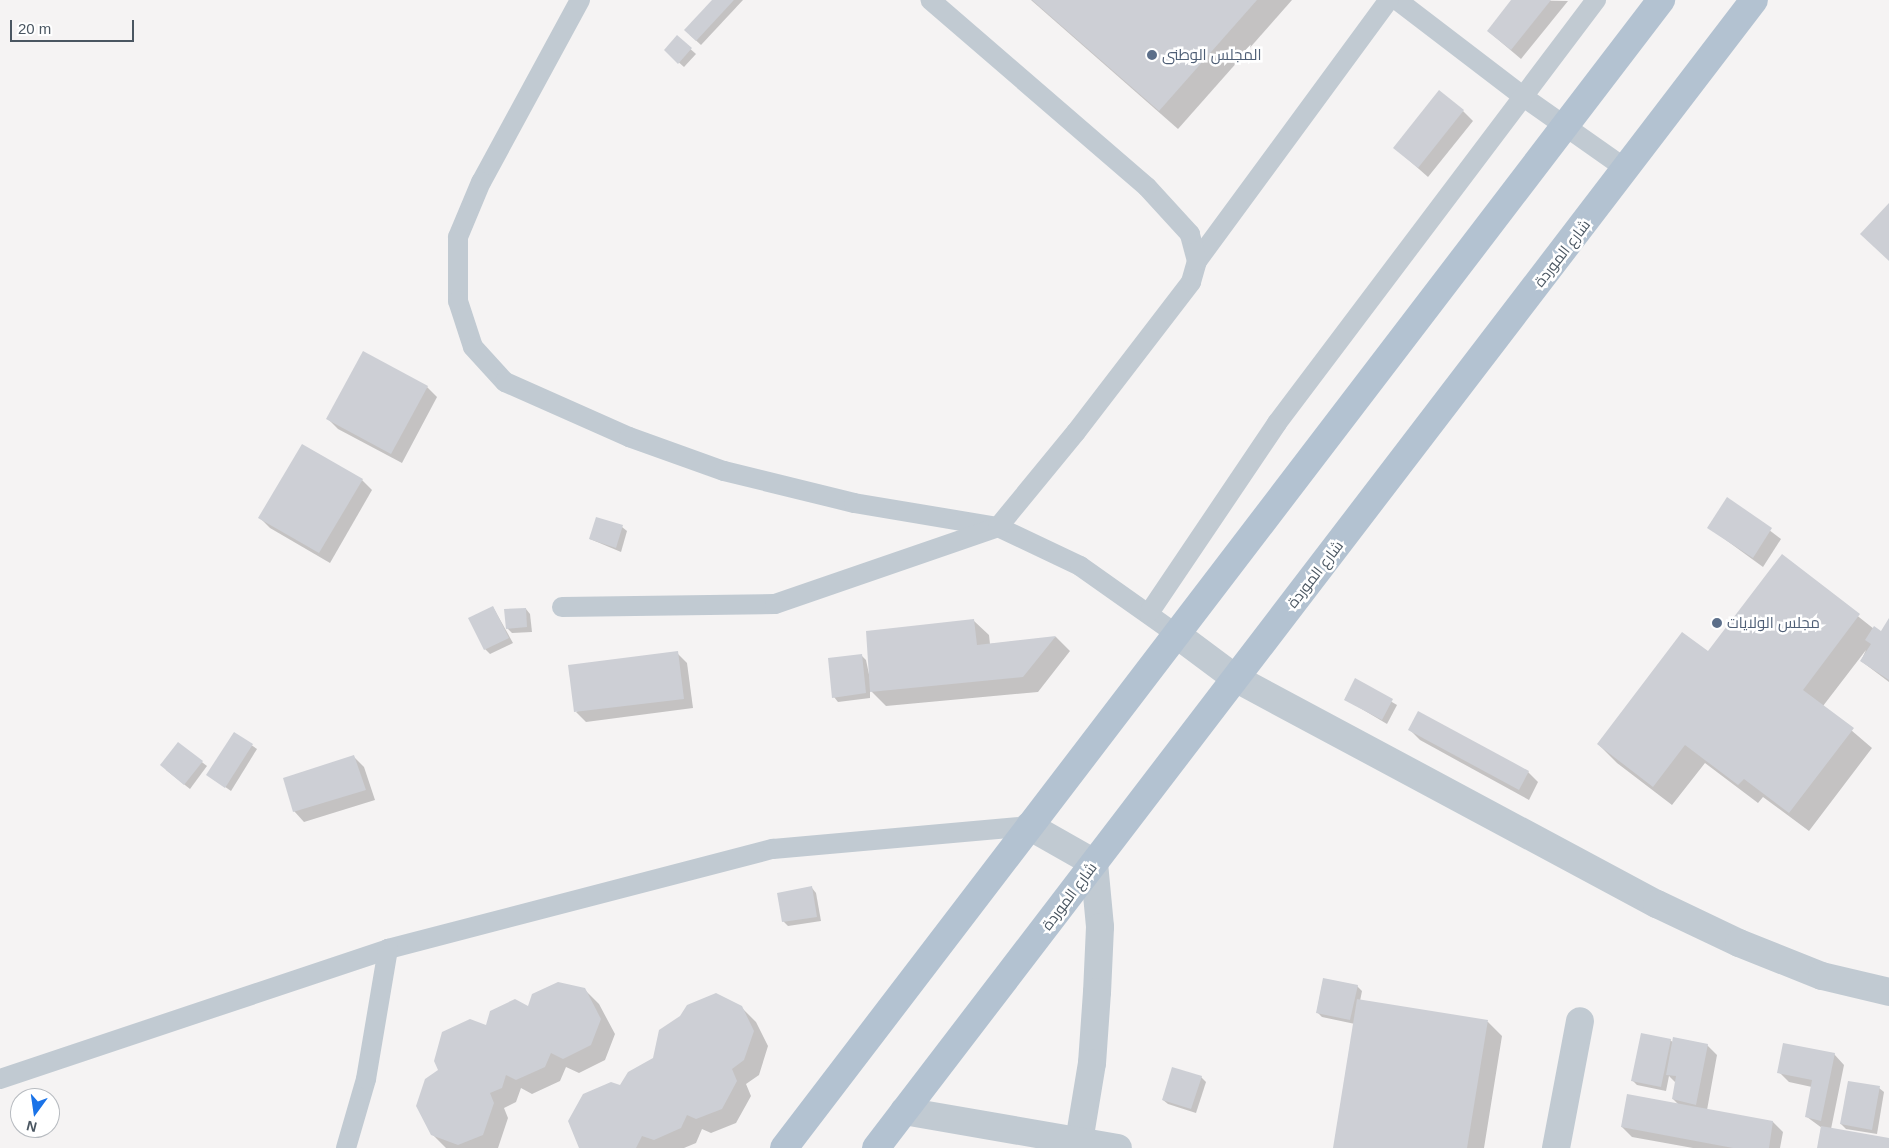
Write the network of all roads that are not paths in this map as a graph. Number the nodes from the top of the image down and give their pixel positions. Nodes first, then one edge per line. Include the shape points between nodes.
1 (580, 0) edge
2 (930, 0) edge
3 (1389, 0) edge
4 (1397, 0) edge
5 (1596, 0) edge
6 (1661, 0) edge
7 (1754, 0) edge
8 (1525, 98) junction
9 (1565, 127) junction
10 (1626, 169) junction
11 (1197, 261) junction
12 (998, 527) junction
13 (562, 607) dead end
14 (1149, 613) junction
15 (1176, 634) junction
16 (1235, 678) junction
17 (1029, 826) junction
18 (1094, 863) junction
19 (388, 949) junction
20 (1889, 992) edge
21 (1580, 1021) dead end
22 (0, 1079) edge
23 (904, 1111) junction
24 (1079, 1144) edge
25 (346, 1148) edge
26 (784, 1148) edge
27 (876, 1148) edge
28 (1118, 1148) edge
29 (1556, 1148) edge

1 - 12 lane via 481,182 458,238 458,301 473,347 505,382 629,437 724,471 854,503
2 - 11 lane via 1147,187 1190,234
3 - 11 lane
4 - 8 lane
5 - 8 lane
6 - 9 main road
7 - 10 main road, شارع الموردة
8 - 9 lane
8 - 14 lane via 1440,204 1277,422
9 - 10 lane
9 - 15 main road
10 - 16 main road, شارع الموردة
11 - 12 lane via 1191,282
12 - 13 lane via 775,604
12 - 14 lane via 1080,566
14 - 15 lane
15 - 16 street
15 - 17 main road
16 - 18 main road, شارع الموردة
16 - 20 street via 1657,904 1739,943 1822,976
17 - 18 street
17 - 19 lane via 773,849
17 - 26 main road
18 - 23 main road, شارع الموردة
18 - 24 street via 1100,927 1097,992 1092,1064
19 - 22 lane
19 - 25 lane via 366,1079
21 - 29 street
23 - 24 street
23 - 27 main road, شارع الموردة
24 - 28 street

